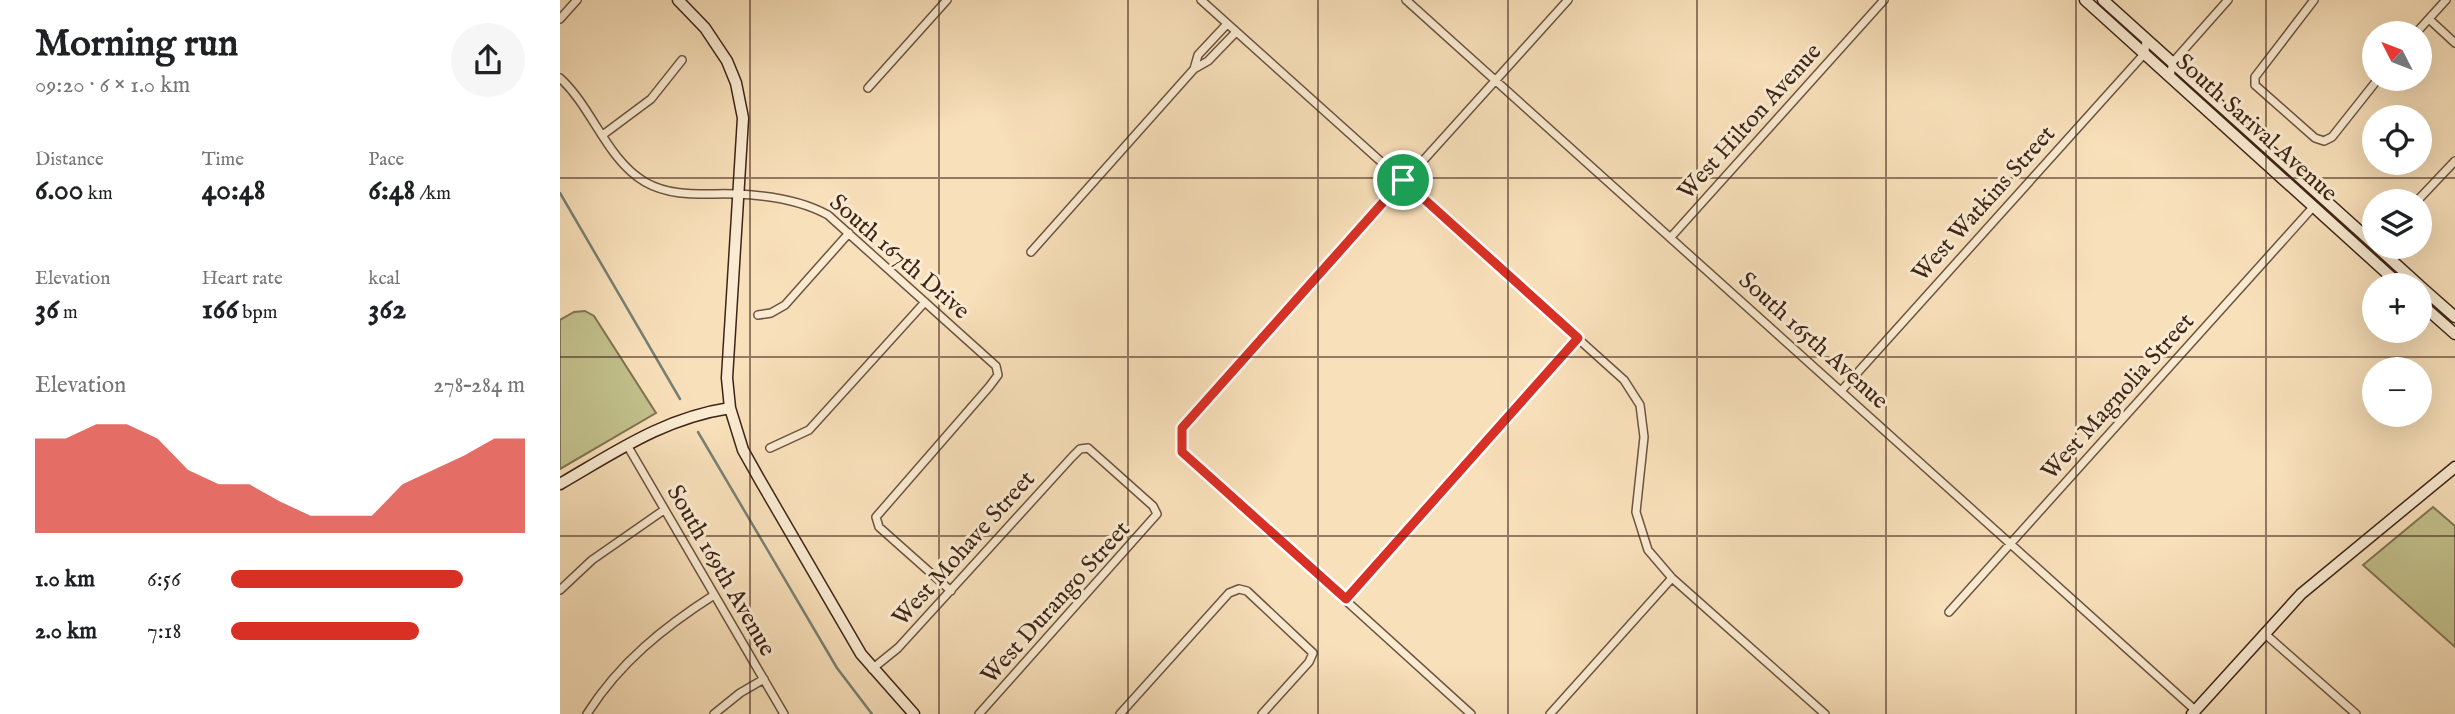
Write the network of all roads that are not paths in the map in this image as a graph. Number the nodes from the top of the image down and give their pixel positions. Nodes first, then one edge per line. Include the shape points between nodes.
1 (577, 0) edge
2 (678, 0) edge
3 (947, 0) edge
4 (1201, 0) edge
5 (1406, 0) edge
6 (1568, 0) edge
7 (1884, 0) edge
8 (2085, 0) edge
9 (2103, 0) edge
10 (2228, 0) edge
11 (2314, 0) edge
12 (2446, 0) edge
13 (560, 19) edge
14 (2429, 19) joint
15 (1227, 24) junction
16 (1236, 32) junction
17 (2146, 38) junction
18 (2455, 43) edge
19 (1208, 44) junction
20 (1217, 52) junction
21 (2145, 53) junction
22 (682, 60) dead end
23 (2172, 62) junction
24 (1194, 69) junction
25 (2170, 76) junction
26 (560, 78) edge
27 (1495, 81) junction
28 (868, 88) dead end
29 (2368, 91) edge
30 (604, 134) junction
31 (2455, 161) edge
32 (1403, 180) junction
33 (2428, 189) edge
34 (739, 194) junction
35 (2322, 198) junction
36 (2314, 206) junction
37 (849, 233) junction
38 (2362, 234) edge
39 (1671, 237) junction
40 (1031, 252) dead end
41 (2390, 259) edge
42 (2387, 273) edge
43 (2406, 273) edge
44 (2432, 297) edge
45 (925, 302) junction
46 (2432, 314) edge
47 (758, 315) dead end
48 (2455, 317) edge
49 (2455, 334) edge
50 (1578, 338) junction
51 (1841, 391) junction
52 (730, 408) junction
53 (627, 445) junction
54 (770, 448) dead end
55 (2455, 467) edge
56 (560, 484) edge
57 (664, 510) junction
58 (1157, 514) joint
59 (2010, 545) junction
60 (1672, 578) junction
61 (560, 590) edge
62 (951, 591) junction
63 (714, 595) junction
64 (1346, 599) junction
65 (1949, 612) dead end
66 (2263, 632) junction
67 (872, 670) junction
68 (764, 679) junction
69 (2194, 712) edge
70 (587, 714) edge
71 (714, 714) edge
72 (784, 714) edge
73 (914, 714) edge
74 (979, 714) edge
75 (1120, 714) edge
76 (1262, 714) edge
77 (1471, 714) edge
78 (1550, 714) edge
79 (1825, 714) edge
80 (2356, 714) edge

1 - 13 street
2 - 34 main road via 715,41 736,83 743,118
3 - 28 street
4 - 15 street
5 - 27 street, South 165th Avenue
6 - 27 street
7 - 39 street, West Hilton Avenue
8 - 21 main road, South Sarival Avenue
9 - 17 main road, South Sarival Avenue
10 - 23 street
11 - 29 street via 2255,77 2255,85 2324,141
12 - 14 street
14 - 18 street
15 - 16 street
15 - 19 street
16 - 20 street
16 - 32 street
17 - 21 street
17 - 23 main road, South Sarival Avenue
19 - 20 street
19 - 24 street
20 - 24 street
21 - 25 main road, South Sarival Avenue
21 - 51 street, West Watkins Street
22 - 30 street via 650,99
23 - 25 street
23 - 35 main road, South Sarival Avenue
24 - 40 street
25 - 36 main road, South Sarival Avenue
26 - 30 street, South 167th Drive
27 - 32 street
27 - 39 street, South 165th Avenue
30 - 34 street, South 167th Drive via 624,164 644,181 671,193
31 - 33 street
32 - 50 street
32 - 64 street via 1182,428 1182,452
34 - 37 street, South 167th Drive via 808,204
34 - 52 main road via 729,324
35 - 36 main road
35 - 38 main road, South Sarival Avenue
36 - 42 main road, South Sarival Avenue
36 - 59 street, West Magnolia Street
37 - 45 street, South 167th Drive
37 - 47 street via 785,305
39 - 51 street, South 165th Avenue
41 - 43 main road, South Sarival Avenue
44 - 48 main road, South Sarival Avenue
45 - 54 street via 809,430
45 - 62 street, South 167th Drive via 996,366 998,375 876,517 879,527
46 - 49 main road
50 - 60 street via 1624,380 1640,405 1644,437 1636,512 1648,550
50 - 64 street
51 - 59 street, South 165th Avenue
52 - 53 main road via 680,419
52 - 67 main road via 743,450
53 - 56 main road
53 - 57 street, South 169th Avenue
55 - 66 main road via 2308,588
57 - 61 street via 592,560
57 - 63 street, South 169th Avenue
58 - 62 street, West Mohave Street via 1088,448 1080,449
58 - 74 street, West Durango Street
59 - 65 street, West Magnolia Street
59 - 69 street, South 165th Avenue
60 - 78 street
60 - 79 street
62 - 67 street, West Mohave Street
63 - 68 street, South 169th Avenue
63 - 70 street via 641,649
64 - 77 street
66 - 69 main road
66 - 80 street
67 - 73 main road
68 - 71 street
68 - 72 street, South 169th Avenue
75 - 76 street via 1230,593 1239,589 1247,591 1313,653

